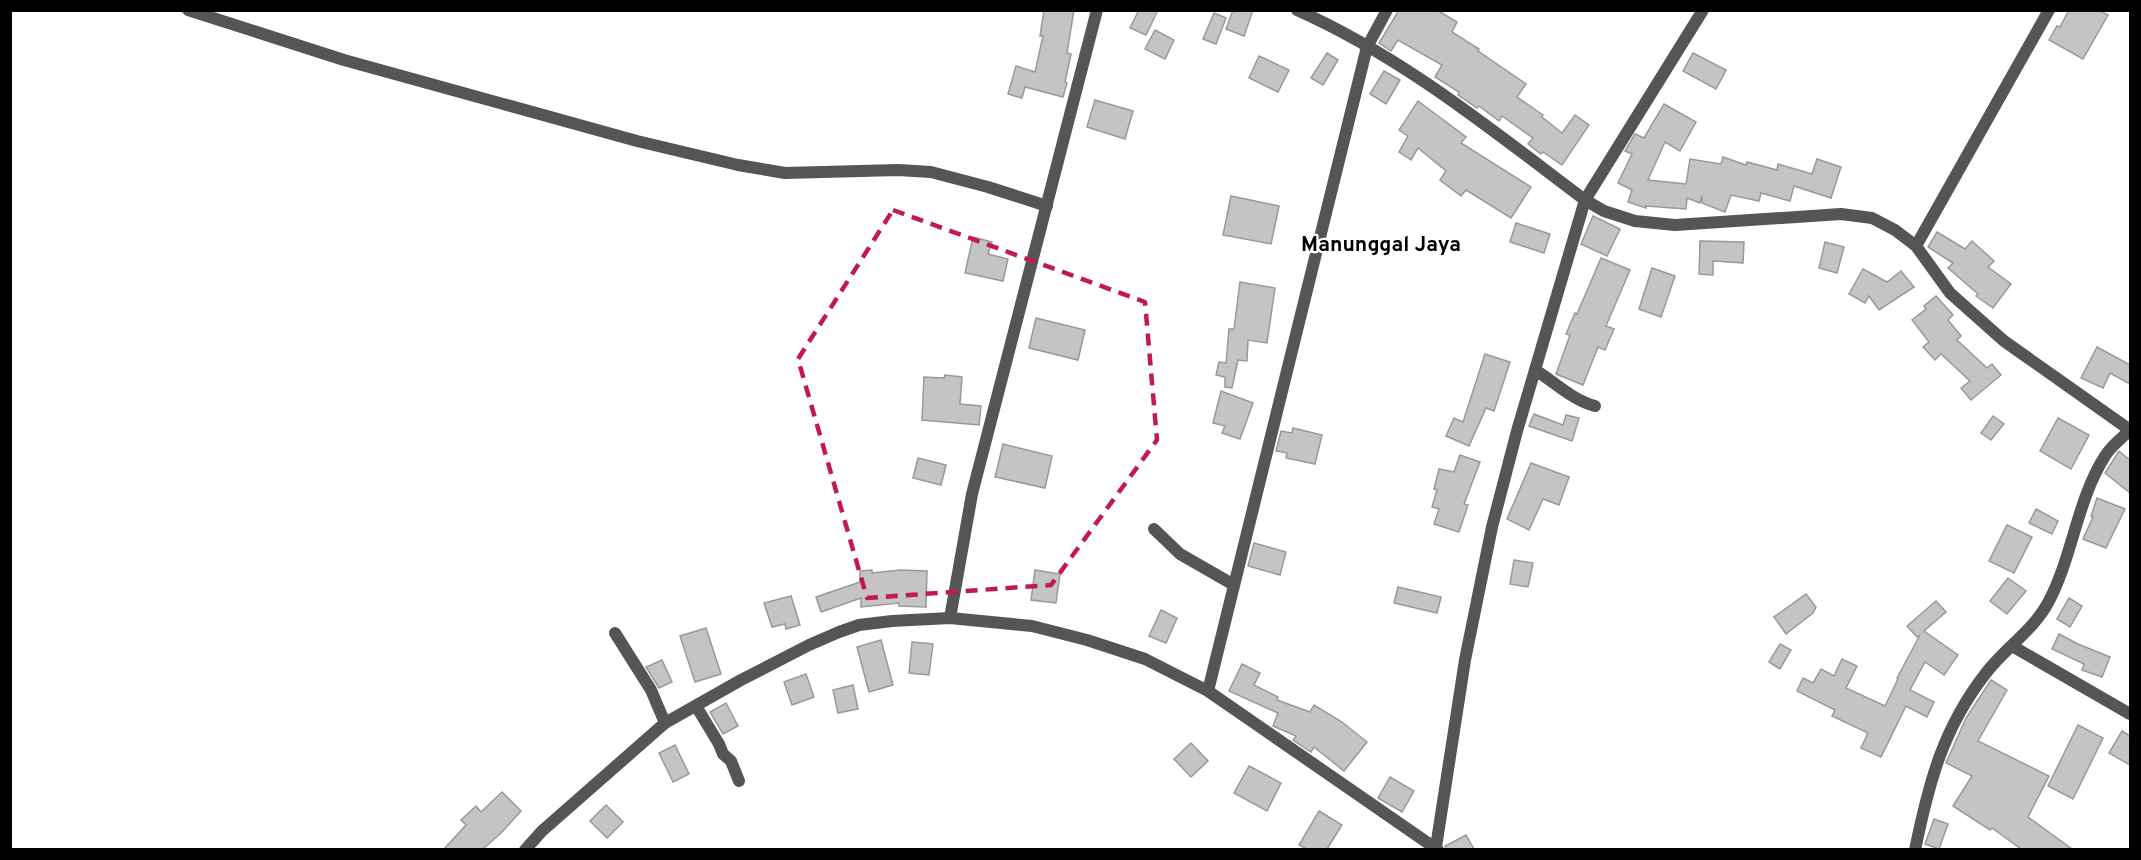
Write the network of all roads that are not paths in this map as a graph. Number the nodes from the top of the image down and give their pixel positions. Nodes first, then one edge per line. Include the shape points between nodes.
1 (188, 10) edge
2 (1097, 10) edge
3 (1297, 10) edge
4 (1387, 10) edge
5 (1703, 10) edge
6 (2049, 10) edge
7 (1367, 47) junction
8 (1585, 200) junction
9 (1047, 206) junction
10 (1916, 246) junction
11 (1535, 370) junction
12 (1595, 406) dead end
13 (2130, 430) edge
14 (1154, 529) dead end
15 (1234, 585) junction
16 (950, 618) junction
17 (615, 633) dead end
18 (2012, 646) junction
19 (1208, 691) junction
20 (696, 706) junction
21 (2130, 714) edge
22 (665, 723) junction
23 (739, 781) dead end
24 (1437, 848) edge
25 (525, 849) edge
26 (1915, 849) edge

1 - 9 street via 344,60 727,162 785,173 931,172
2 - 9 street
3 - 7 street
4 - 7 street
5 - 8 street
6 - 10 street
7 - 8 street via 1458,105
7 - 15 street
8 - 10 street via 1635,221 1676,225 1841,214 1872,218
8 - 11 street
9 - 16 street via 972,494
10 - 13 street via 1950,292 2004,340
11 - 12 street via 1570,395
11 - 24 street via 1492,527 1466,660
13 - 18 street via 2106,455 2085,500 2048,602 2034,624
14 - 15 street via 1180,554
15 - 19 street
16 - 19 street via 1032,626 1087,640 1145,659
16 - 20 street via 859,625 741,680
17 - 22 street via 651,690
18 - 21 street
18 - 26 street via 1964,703 1947,736
19 - 24 street
20 - 22 street
20 - 23 street via 731,761
22 - 25 street

